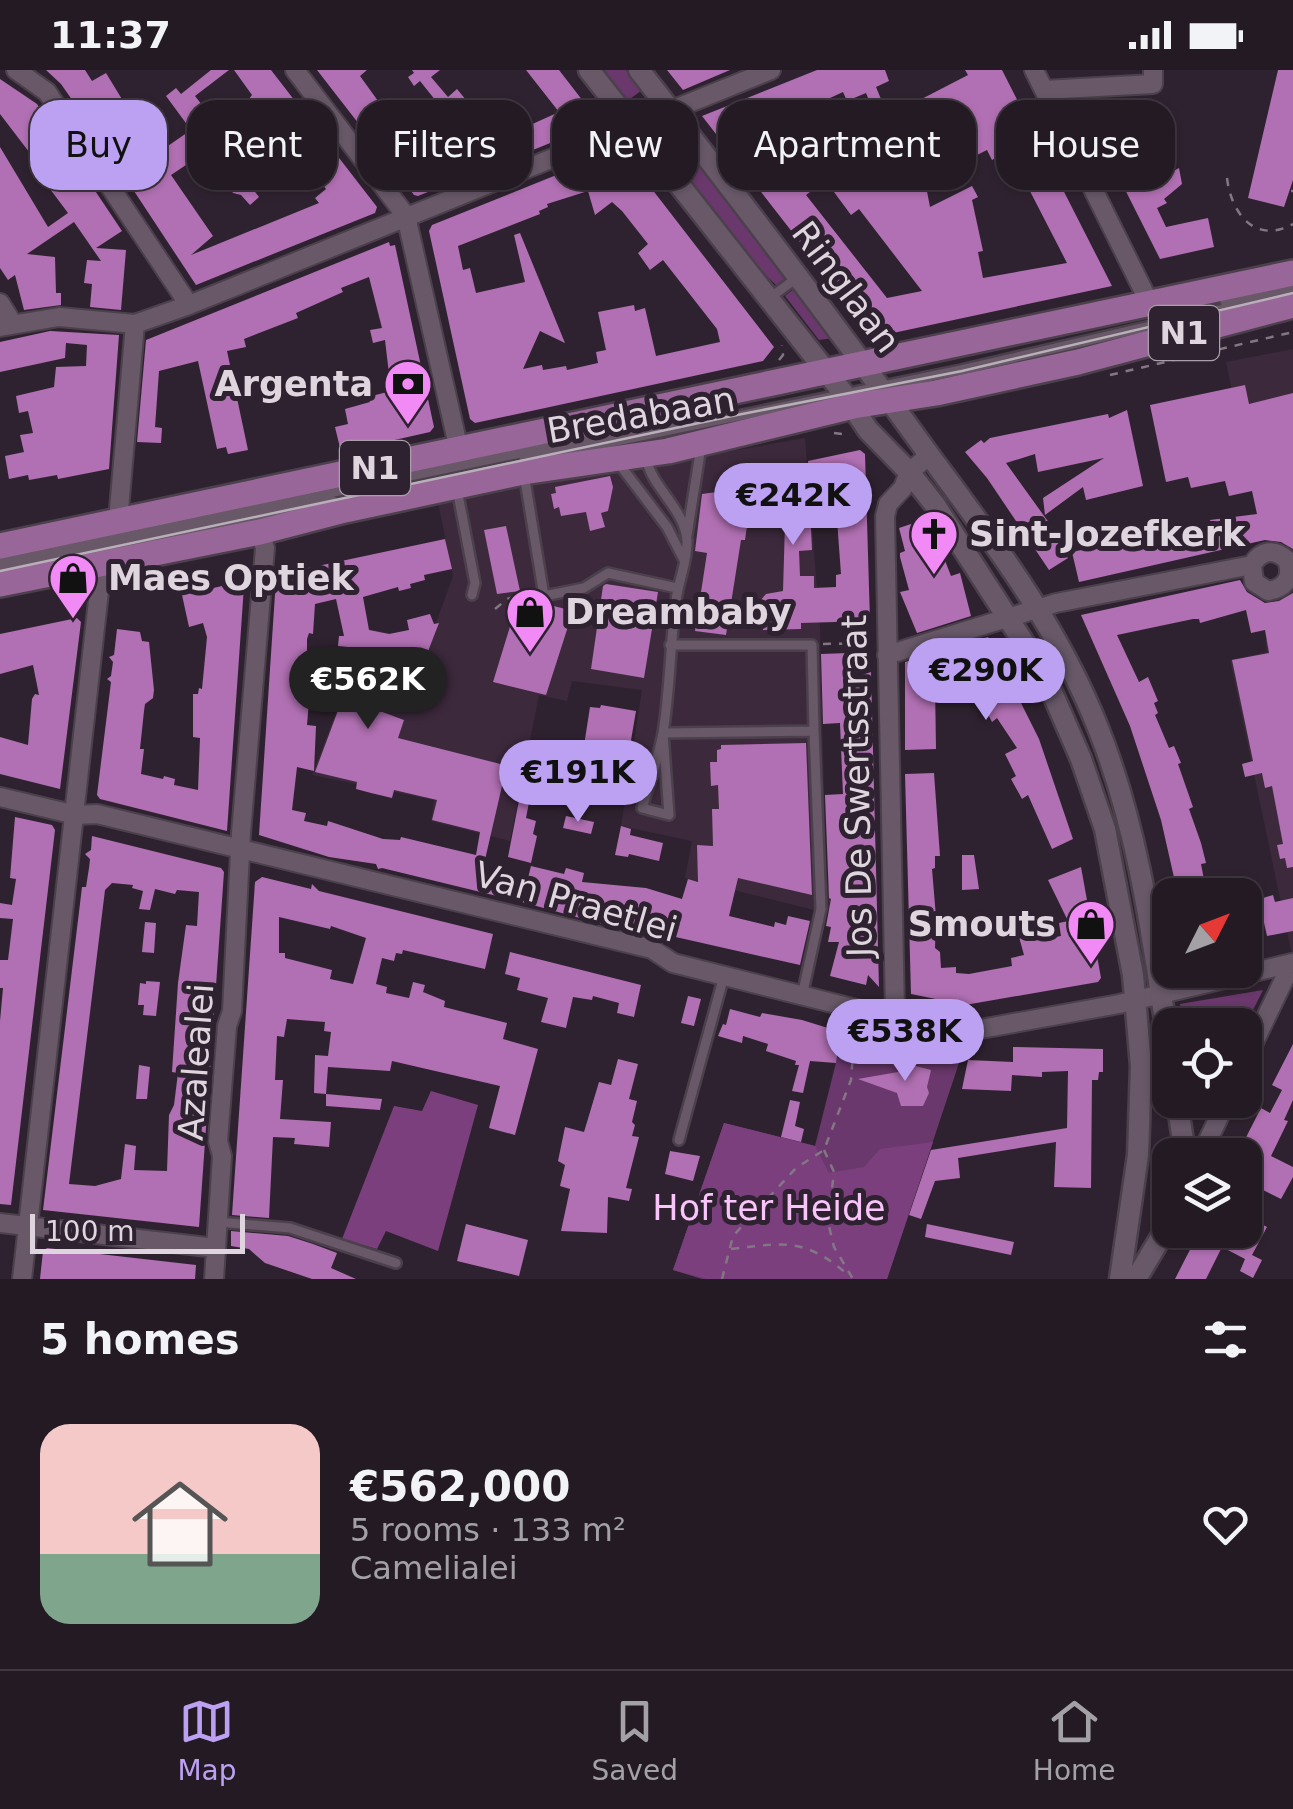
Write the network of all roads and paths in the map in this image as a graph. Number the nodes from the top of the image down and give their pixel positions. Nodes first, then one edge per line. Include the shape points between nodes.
1 (16, 70) edge
2 (294, 70) edge
3 (589, 70) edge
4 (639, 70) edge
5 (772, 70) edge
6 (1034, 70) edge
7 (1152, 70) edge
8 (1044, 90) junction
9 (612, 100) edge
10 (663, 100) edge
11 (696, 100) edge
12 (698, 146) edge
13 (552, 157) edge
14 (1227, 178) dead end
15 (683, 190) edge
16 (406, 216) junction
17 (1293, 224) edge
18 (798, 277) junction
19 (1290, 281) edge
20 (769, 299) junction
21 (0, 303) edge
22 (1150, 304) junction
23 (189, 305) junction
24 (1293, 305) edge
25 (135, 324) junction
26 (6, 326) edge
27 (878, 383) junction
28 (841, 390) junction
29 (702, 443) junction
30 (460, 450) junction
31 (645, 454) junction
32 (930, 454) junction
33 (615, 458) junction
34 (523, 472) junction
35 (909, 472) junction
36 (456, 486) junction
37 (680, 520) junction
38 (118, 521) junction
39 (667, 528) junction
40 (260, 532) junction
41 (687, 538) junction
42 (0, 546) edge
43 (0, 562) edge
44 (686, 562) junction
45 (102, 565) junction
46 (1252, 565) dead end
47 (0, 570) edge
48 (0, 584) edge
49 (542, 588) junction
50 (678, 588) junction
51 (472, 595) dead end
52 (1038, 608) junction
53 (496, 610) dead end
54 (1009, 616) junction
55 (812, 644) junction
56 (670, 645) junction
57 (886, 648) junction
58 (814, 731) junction
59 (662, 733) junction
60 (0, 797) edge
61 (76, 815) junction
62 (242, 850) junction
63 (1292, 962) edge
64 (724, 976) junction
65 (1161, 992) junction
66 (802, 996) junction
67 (1136, 1000) junction
68 (1163, 1008) edge
69 (864, 1011) junction
70 (894, 1013) junction
71 (1262, 1026) edge
72 (679, 1140) dead end
73 (824, 1150) junction
74 (218, 1222) junction
75 (0, 1223) edge
76 (28, 1226) junction
77 (216, 1248) junction
78 (1154, 1248) edge
79 (730, 1249) junction
80 (396, 1263) dead end
81 (1121, 1270) edge
82 (1139, 1274) edge
83 (22, 1279) edge
84 (214, 1279) edge
85 (722, 1279) edge

1 - 23 street via 48,92
2 - 16 street
3 - 9 street, Ringlaan
4 - 10 street, Ringlaan
5 - 11 street
6 - 8 street
7 - 8 street via 1153,84
8 - 22 street
12 - 18 street, Ringlaan
13 - 16 street
14 - 17 path via 1236,212 1252,225 1270,232
15 - 20 street, Ringlaan
16 - 23 street
16 - 30 street
18 - 20 lane
18 - 27 street, Ringlaan
19 - 22 main road, Bredabaan / N1
19 - 27 lane
20 - 28 street, Ringlaan
21 - 26 street
22 - 27 main road, Bredabaan / N1
23 - 25 street
24 - 27 main road, Bredabaan / N1 via 1078,362
25 - 26 street via 59,317
25 - 38 street
27 - 28 main road, Bredabaan / N1
27 - 28 main road, Bredabaan / N1
27 - 32 street, Ringlaan
28 - 29 main road, Bredabaan / N1
28 - 30 main road, Bredabaan / N1
28 - 35 street, Ringlaan
28 - 43 lane
28 - 47 lane
29 - 31 main road, Bredabaan / N1
29 - 41 lane
30 - 38 main road, Bredabaan / N1
31 - 33 main road, Bredabaan / N1
31 - 37 lane
32 - 35 street, Jos De Swertsstraat
32 - 52 street, Ringlaan
33 - 34 main road, Bredabaan / N1
33 - 39 lane
34 - 36 main road, Bredabaan / N1
34 - 49 lane
35 - 54 street, Ringlaan
35 - 57 street, Jos De Swertsstraat via 885,516
36 - 40 main road, Bredabaan / N1
36 - 51 lane
37 - 39 lane
37 - 41 lane
38 - 42 main road, Bredabaan / N1
39 - 44 lane
40 - 45 main road, Bredabaan / N1
40 - 62 street, Azalealei via 265,548
41 - 44 lane
44 - 50 lane
45 - 48 main road, Bredabaan / N1
45 - 61 street
46 - 52 street
49 - 50 lane via 544,596 584,588 608,573
49 - 53 path via 506,598
50 - 56 lane
52 - 54 street
52 - 65 street, Ringlaan via 1082,693 1119,787 1141,866
54 - 57 street
54 - 67 street, Ringlaan via 1044,674 1099,812
55 - 56 lane
55 - 57 path
55 - 58 lane
56 - 59 lane
57 - 70 street, Jos De Swertsstraat
58 - 59 lane
58 - 66 lane via 820,909
59 - 59 lane via 642,808 669,814 664,753
60 - 61 street, Van Praetlei
61 - 62 street, Van Praetlei via 98,814
61 - 76 street
62 - 64 street, Van Praetlei via 652,950 673,964
62 - 74 street, Azalealei via 218,1141
63 - 65 street
63 - 71 street
64 - 66 street, Van Praetlei
64 - 72 lane
65 - 67 street, Van Praetlei
65 - 68 street, Ringlaan
66 - 69 street, Van Praetlei
67 - 70 street, Van Praetlei via 964,1032
67 - 81 street, Ringlaan via 1138,1155
69 - 70 street, Van Praetlei
69 - 73 path via 851,1080
73 - 79 path via 751,1214
73 - 79 path via 834,1172 828,1222 853,1279 828,1257 790,1243
74 - 77 street, Azalealei
74 - 80 lane via 290,1228
75 - 76 street
76 - 77 street
76 - 83 street
77 - 84 street, Azalealei
78 - 82 street
79 - 85 path
81 - 82 lane

